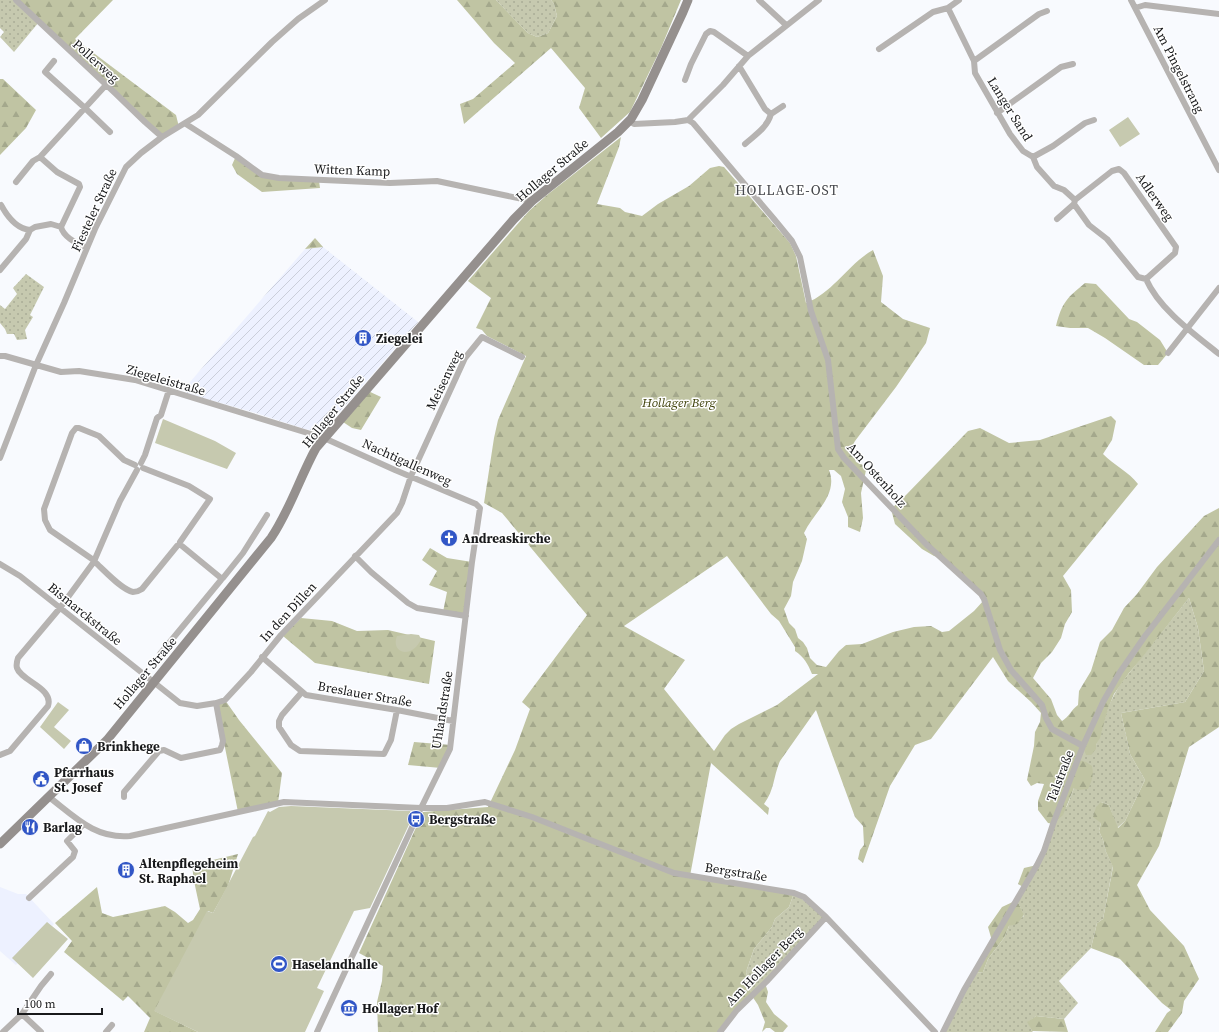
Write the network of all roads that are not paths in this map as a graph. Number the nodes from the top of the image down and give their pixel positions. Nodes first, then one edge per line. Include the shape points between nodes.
1 (16, 0) edge
2 (325, 0) edge
3 (688, 0) edge
4 (759, 0) edge
5 (819, 0) edge
6 (959, 0) edge
7 (1131, 0) edge
8 (948, 8) junction
9 (1135, 8) junction
10 (1047, 11) dead end
11 (1219, 14) edge
12 (786, 25) junction
13 (879, 49) dead end
14 (748, 56) junction
15 (54, 61) dead end
16 (974, 61) junction
17 (1073, 64) dead end
18 (739, 66) junction
19 (685, 80) dead end
20 (106, 85) junction
21 (783, 106) dead end
22 (85, 108) junction
23 (997, 113) junction
24 (771, 114) junction
25 (688, 120) junction
26 (1094, 120) dead end
27 (629, 121) junction
28 (186, 124) junction
29 (110, 132) dead end
30 (162, 137) junction
31 (745, 144) dead end
32 (40, 157) junction
33 (1033, 157) junction
34 (1219, 170) edge
35 (16, 182) dead end
36 (532, 201) junction
37 (1074, 202) junction
38 (1, 205) dead end
39 (1057, 219) dead end
40 (60, 227) junction
41 (30, 230) junction
42 (87, 248) junction
43 (0, 270) edge
44 (1146, 279) junction
45 (1219, 288) edge
46 (1188, 329) junction
47 (1168, 353) dead end
48 (1219, 354) edge
49 (0, 356) edge
50 (522, 357) dead end
51 (36, 365) junction
52 (169, 390) junction
53 (324, 438) junction
54 (1, 454) edge
55 (139, 467) junction
56 (411, 476) junction
57 (480, 508) joint
58 (267, 515) dead end
59 (1219, 540) edge
60 (180, 545) junction
61 (355, 556) junction
62 (94, 561) junction
63 (0, 564) edge
64 (222, 579) junction
65 (233, 587) junction
66 (60, 608) junction
67 (466, 616) junction
68 (160, 654) dead end
69 (262, 657) junction
70 (154, 683) junction
71 (302, 692) junction
72 (216, 703) junction
73 (397, 710) junction
74 (454, 721) junction
75 (1083, 746) junction
76 (0, 755) edge
77 (49, 797) junction
78 (124, 797) dead end
79 (421, 808) junction
80 (84, 824) junction
81 (1, 842) edge
82 (29, 898) dead end
83 (826, 917) junction
84 (51, 974) dead end
85 (22, 1014) junction
86 (112, 1025) dead end
87 (4, 1032) edge
88 (41, 1032) edge
89 (106, 1032) edge
90 (317, 1032) edge
91 (720, 1032) edge
92 (935, 1032) edge
93 (943, 1032) edge

1 - 20 street, Pollerweg
2 - 28 street, Fiesteler Straße via 272,42 198,116
3 - 27 main road, Hollager Straße via 642,100
4 - 12 street
5 - 12 street
6 - 8 street
7 - 9 street, Am Pingelstrang
8 - 13 street via 933,12
8 - 16 street, Langer Sand
9 - 11 street via 1145,5
9 - 34 street, Am Pingelstrang
10 - 16 street via 1038,14
12 - 14 street
14 - 18 street
14 - 19 street via 710,31 706,34
15 - 22 street via 45,72
16 - 23 street, Langer Sand via 975,73
17 - 23 street via 1061,67
18 - 24 street via 765,109
18 - 25 street
20 - 22 street
20 - 30 street, Pollerweg
21 - 24 street
22 - 29 street
22 - 32 street
23 - 33 street, Langer Sand via 1023,151
24 - 31 street via 766,126
25 - 27 street via 634,124
25 - 75 street, Am Ostenholz via 769,211 792,241 800,257 810,311 828,360 838,449 892,510 981,594 1000,650 1011,670 1042,705 1052,728
26 - 33 street via 1085,123
27 - 36 main road, Hollager Straße
28 - 30 street, Fiesteler Straße
28 - 36 street, Witten Kamp via 262,175 390,183 437,182
30 - 42 street, Fiesteler Straße via 126,167
32 - 35 street
32 - 40 street via 80,187
33 - 37 street, Langer Sand via 1037,167 1054,186 1064,190
36 - 53 main road, Hollager Straße
37 - 39 street
37 - 44 street, Langer Sand via 1089,225 1107,239 1138,276
37 - 44 street, Adlerweg via 1112,171 1119,169 1124,173 1176,247 1175,253
38 - 41 street via 10,219 23,230
40 - 41 street via 51,224
40 - 42 street via 68,237
41 - 43 street via 26,239
42 - 51 street, Fiesteler Straße
44 - 46 street, Langer Sand via 1150,290
45 - 46 street
46 - 47 street
46 - 48 street, Langer Sand
49 - 51 street, Ziegeleistraße
50 - 56 street, Meisenweg via 482,337 479,340 465,358
51 - 52 street, Ziegeleistraße via 61,372 79,371 136,380
51 - 54 street, Fiesteler Straße
52 - 53 street, Ziegeleistraße
52 - 55 street
53 - 56 street, Nachtigallenweg
53 - 65 main road, Hollager Straße via 307,464 281,524
55 - 60 street via 189,486 210,499
55 - 62 street via 120,501
55 - 62 street via 124,460 99,436 79,428 72,433 44,509 45,520 50,530
56 - 57 street, Nachtigallenweg
56 - 61 street, In den Dillen via 397,513
57 - 67 street, Uhlandstraße
58 - 64 street via 243,553
59 - 75 street, Talstraße via 1120,672
60 - 62 street via 138,592 132,592 121,585
60 - 64 street
61 - 67 street via 408,604 417,608
61 - 69 street, In den Dillen
62 - 66 street
63 - 66 street, Bismarckstraße via 20,576
64 - 65 street
64 - 68 street
65 - 70 main road, Hollager Straße
66 - 70 street, Bismarckstraße
66 - 76 street via 18,658 17,663 19,671 46,694 49,699 48,706 10,752
67 - 74 street, Uhlandstraße
69 - 71 street, Breslauer Straße
69 - 72 street, In den Dillen via 230,695
70 - 72 street, In den Dillen via 180,703 197,706
70 - 77 main road, Hollager Straße via 107,740
71 - 73 street, Breslauer Straße via 306,695
71 - 73 street via 279,721 291,745 300,751 384,754 391,740
72 - 78 street via 223,741 220,750 181,758 164,750 159,751 124,792
73 - 74 street, Breslauer Straße
74 - 79 street, Uhlandstraße via 450,749
75 - 93 street, Talstraße via 1038,865 964,990
77 - 80 street, Bergstraße
77 - 81 main road, Hollager Straße
79 - 80 street, Bergstraße via 284,802 122,836 105,834
79 - 83 street, Bergstraße via 447,808 485,802 532,817 674,873 794,893 804,897
79 - 90 street, Uhlandstraße
80 - 82 street via 67,842 75,851 73,857
83 - 91 street, Am Hollager Berg
83 - 92 street, Bergstraße
84 - 85 street
85 - 87 street
85 - 88 street
86 - 89 street

